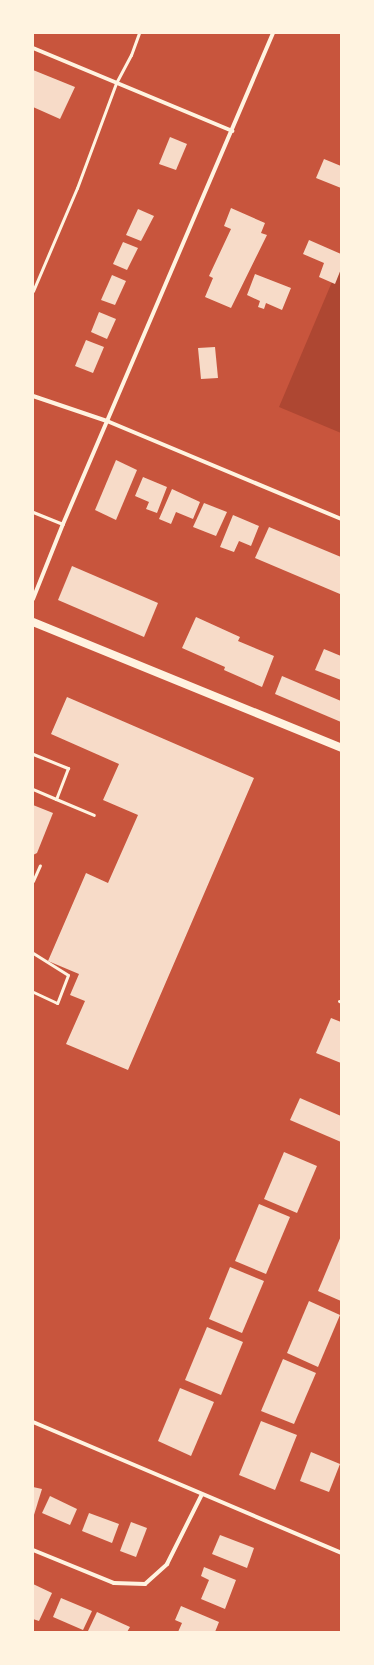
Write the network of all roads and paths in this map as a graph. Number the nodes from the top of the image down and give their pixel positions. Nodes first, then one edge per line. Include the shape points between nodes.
1 (139, 33) edge
2 (273, 33) edge
3 (33, 48) edge
4 (116, 83) junction
5 (232, 131) junction
6 (33, 291) edge
7 (33, 396) edge
8 (107, 421) junction
9 (33, 512) edge
10 (341, 519) edge
11 (63, 524) junction
12 (33, 599) edge
13 (33, 622) edge
14 (341, 748) edge
15 (33, 754) edge
16 (33, 789) edge
17 (56, 799) junction
18 (94, 815) dead end
19 (40, 865) dead end
20 (33, 881) edge
21 (33, 953) edge
22 (33, 992) edge
23 (33, 1422) edge
24 (202, 1494) junction
25 (33, 1550) edge
26 (341, 1552) edge

1 - 4 lane
2 - 5 street
3 - 4 street
4 - 5 street
4 - 6 lane via 77,188
5 - 8 street
7 - 8 street
8 - 10 street
8 - 11 street
9 - 11 lane
11 - 12 street
13 - 14 main road
15 - 17 lane via 68,768
16 - 17 lane
17 - 18 lane
19 - 20 lane
21 - 22 lane via 68,975 57,1002
23 - 24 street
24 - 25 street via 167,1564 145,1584 114,1583
24 - 26 street

